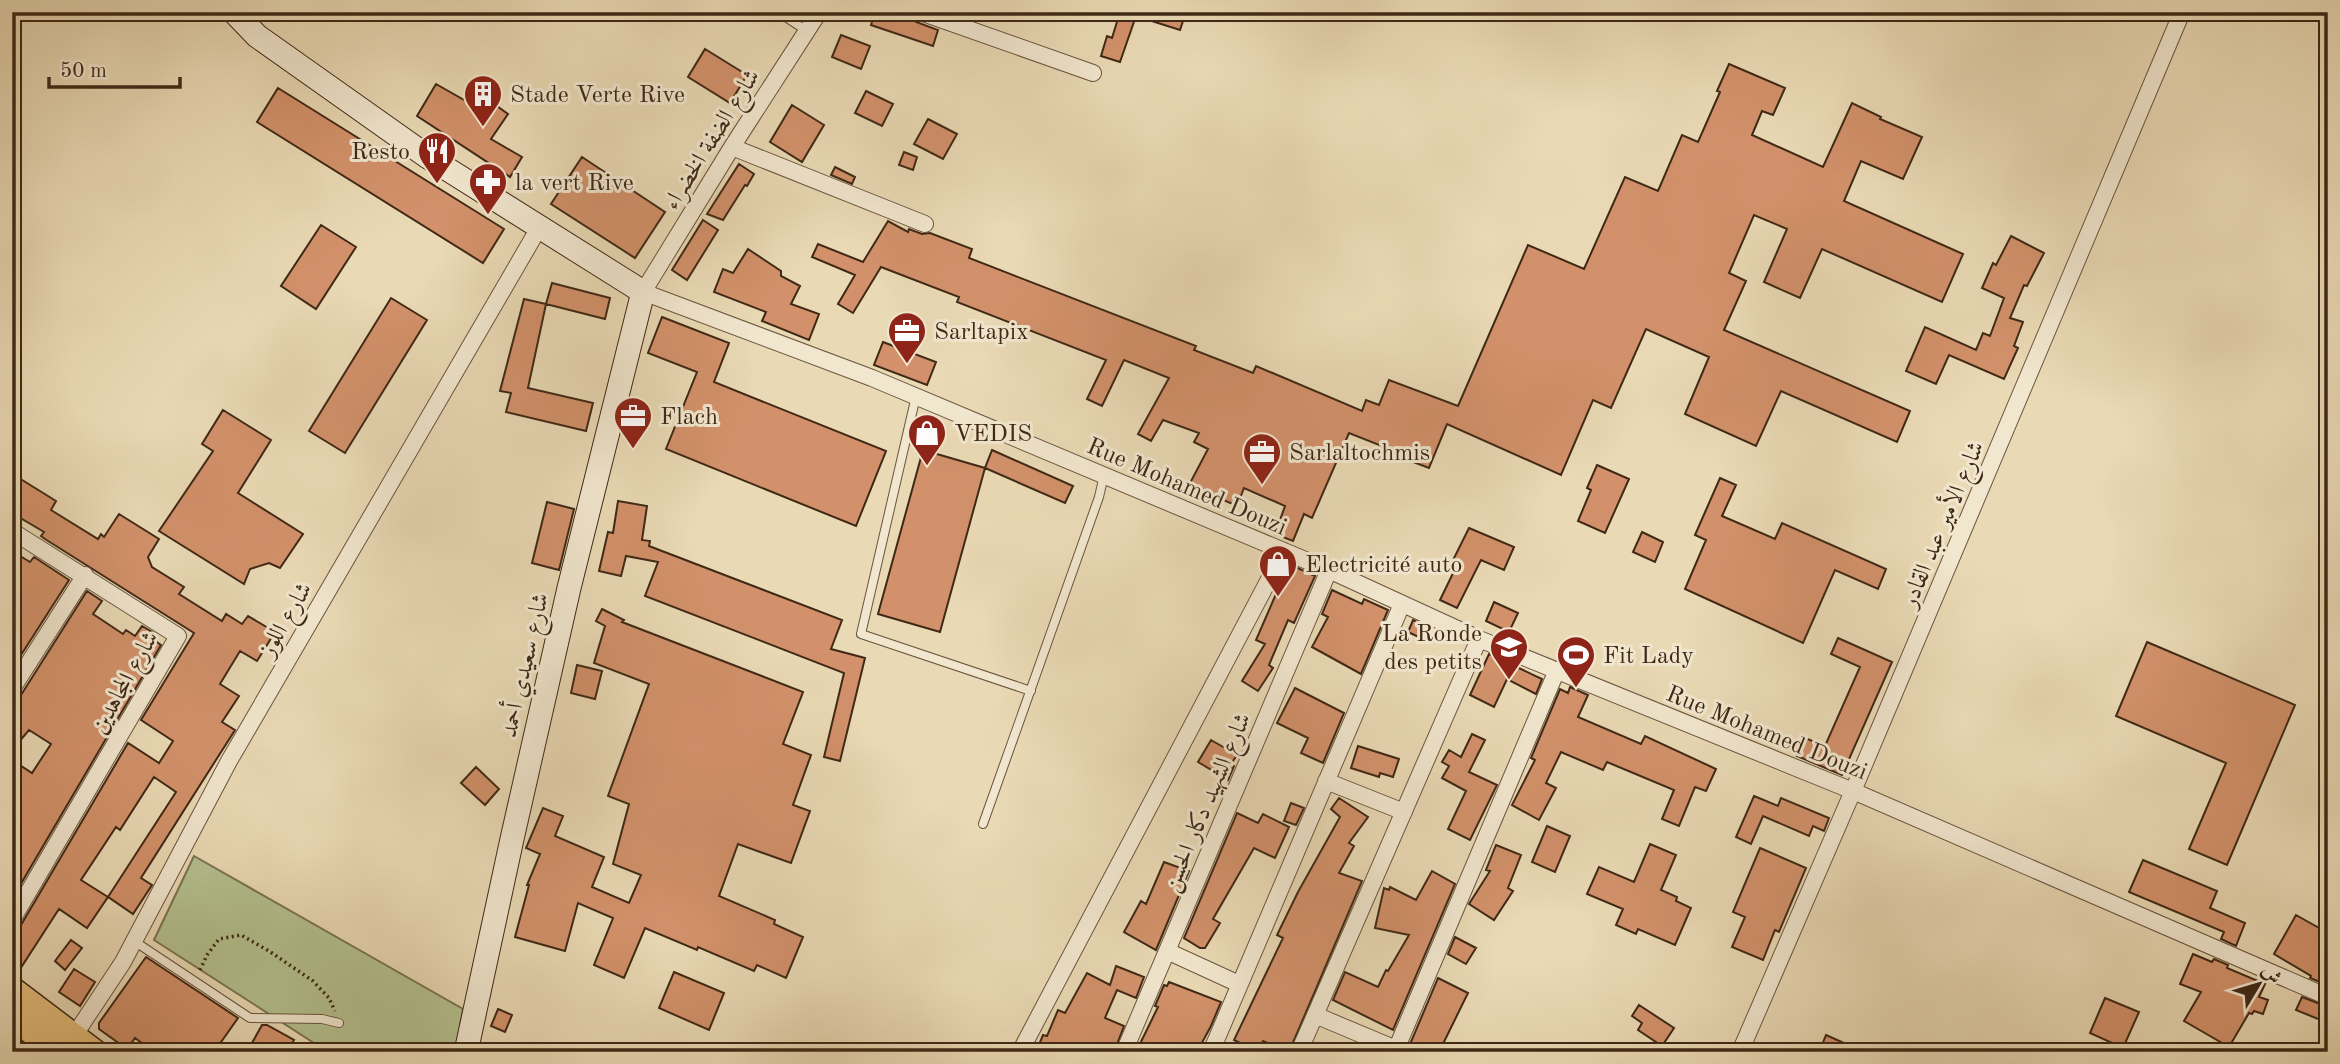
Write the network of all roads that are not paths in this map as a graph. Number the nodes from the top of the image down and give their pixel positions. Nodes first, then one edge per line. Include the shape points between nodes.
1 (234, 12) edge
2 (778, 12) edge
3 (819, 12) edge
4 (2182, 12) edge
5 (931, 14) edge
6 (807, 31) junction
7 (1093, 73) dead end
8 (732, 147) junction
9 (925, 224) dead end
10 (540, 226) junction
11 (643, 292) junction
12 (916, 396) junction
13 (1104, 475) junction
14 (12, 531) edge
15 (1284, 551) junction
16 (1329, 570) junction
17 (85, 575) junction
18 (1402, 604) junction
19 (1479, 639) junction
20 (1557, 670) junction
21 (12, 689) edge
22 (1031, 691) junction
23 (1326, 780) junction
24 (1853, 791) junction
25 (1404, 812) junction
26 (983, 824) dead end
27 (12, 920) edge
28 (134, 941) junction
29 (1167, 951) junction
30 (1240, 984) junction
31 (12, 989) edge
32 (2328, 997) edge
33 (1315, 1015) junction
34 (12, 1017) edge
35 (338, 1023) road end
36 (66, 1044) edge
37 (1395, 1050) edge
38 (95, 1052) edge
39 (466, 1052) edge
40 (1020, 1052) edge
41 (1124, 1052) edge
42 (1211, 1052) edge
43 (1299, 1052) edge
44 (1740, 1052) edge

1 - 10 street via 257,36 428,157
2 - 6 lane
3 - 6 street, شارع الضفة الخضراء
4 - 24 street, شارع الأمير عبد القادر
5 - 7 street
6 - 8 street, شارع الضفة الخضراء
8 - 9 street
8 - 11 street, شارع الضفة الخضراء
10 - 11 street
10 - 28 street, شارع اللوز via 229,761
11 - 12 street, Rue Mohamed Douzi
11 - 39 street, شارع سعيدي أحمد via 569,587
12 - 13 street, Rue Mohamed Douzi
12 - 22 lane via 861,634
13 - 15 street, Rue Mohamed Douzi
13 - 22 lane
14 - 17 street, شارع المجاهدين
15 - 16 street, Rue Mohamed Douzi
15 - 40 street
16 - 18 street, Rue Mohamed Douzi
16 - 29 street, شارع الشهيد دكار الحسن
17 - 21 street
17 - 27 street, شارع المجاهدين via 178,636
18 - 19 street, Rue Mohamed Douzi
18 - 23 street
19 - 20 street, Rue Mohamed Douzi
19 - 25 street
20 - 24 street, Rue Mohamed Douzi
20 - 37 street
22 - 26 lane
23 - 25 street
23 - 30 street
24 - 32 street, Rue Mohamed Douzi
24 - 44 street, شارع الأمير عبد القادر
25 - 33 street
28 - 35 lane via 250,1018
28 - 36 street, شارع اللوز
29 - 30 street
29 - 41 street, شارع الشهيد دكار الحسن
30 - 42 street
31 - 36 main road
33 - 37 street
33 - 43 street
34 - 36 main road
36 - 38 main road

